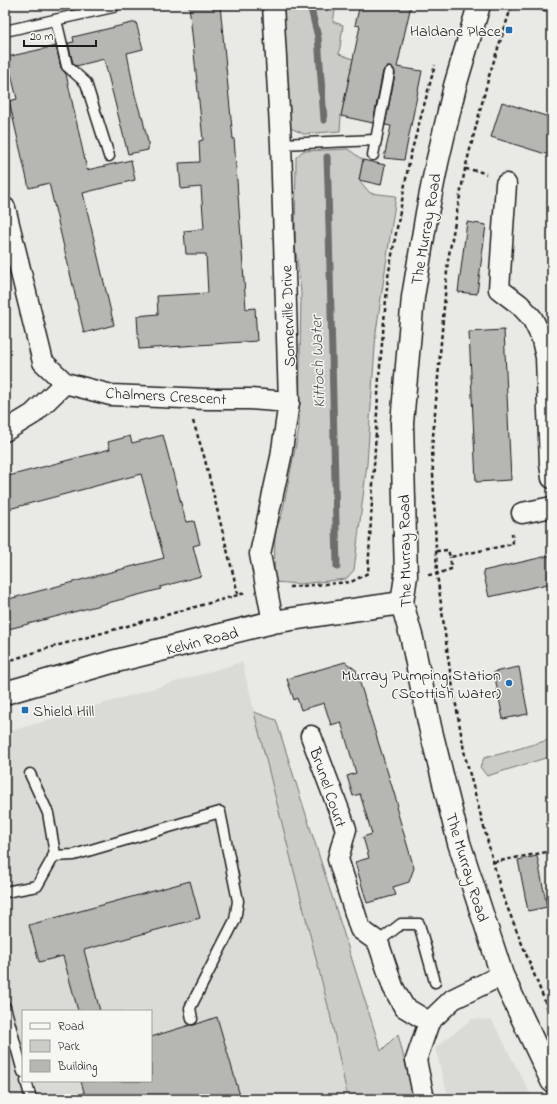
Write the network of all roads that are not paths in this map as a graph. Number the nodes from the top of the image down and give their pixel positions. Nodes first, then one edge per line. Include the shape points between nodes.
1 (113, 5) edge
2 (273, 5) edge
3 (479, 5) edge
4 (56, 20) junction
5 (5, 31) edge
6 (388, 73) dead end
7 (376, 140) junction
8 (281, 144) junction
9 (374, 155) dead end
10 (109, 156) dead end
11 (506, 184) dead end
12 (5, 208) edge
13 (65, 383) junction
14 (289, 402) junction
15 (5, 431) edge
16 (552, 478) edge
17 (552, 507) edge
18 (522, 513) road end
19 (402, 603) junction
20 (273, 622) junction
21 (5, 693) edge
22 (311, 736) dead end
23 (30, 774) dead end
24 (53, 856) junction
25 (5, 892) edge
26 (378, 942) junction
27 (502, 975) junction
28 (434, 982) dead end
29 (6, 1013) edge
30 (192, 1019) dead end
31 (429, 1022) junction
32 (22, 1069) edge
33 (552, 1081) edge
34 (26, 1082) edge
35 (31, 1099) edge
36 (424, 1099) edge

1 - 4 lane
2 - 8 street, Somerville Drive
3 - 19 street, The Murray Road via 455,86 437,163 426,213 413,297 402,423 406,576
4 - 5 lane
4 - 10 lane via 67,66 86,83
6 - 7 lane
7 - 8 lane
7 - 9 lane
8 - 14 street, Somerville Drive
11 - 16 street via 499,289 520,304 532,318 541,336 546,357
12 - 13 street, Chalmers Crescent via 43,362
13 - 14 street, Chalmers Crescent via 111,395
13 - 15 street via 33,414
14 - 20 street, Somerville Drive via 281,457 260,554
17 - 18 street
19 - 20 street, Kelvin Road
19 - 27 street, The Murray Road via 459,842
20 - 21 street, Kelvin Road via 112,662
22 - 26 street, Brunel Court via 346,829 338,859 360,928
23 - 24 lane via 48,813 55,854
24 - 25 lane via 37,886
24 - 30 lane via 74,855 220,812 238,901 235,920 190,1008
26 - 28 lane via 401,924 419,924
26 - 31 street via 393,987 404,1007
27 - 31 street via 454,999
27 - 33 street, The Murray Road
29 - 32 lane
31 - 36 street via 416,1060
34 - 35 lane

